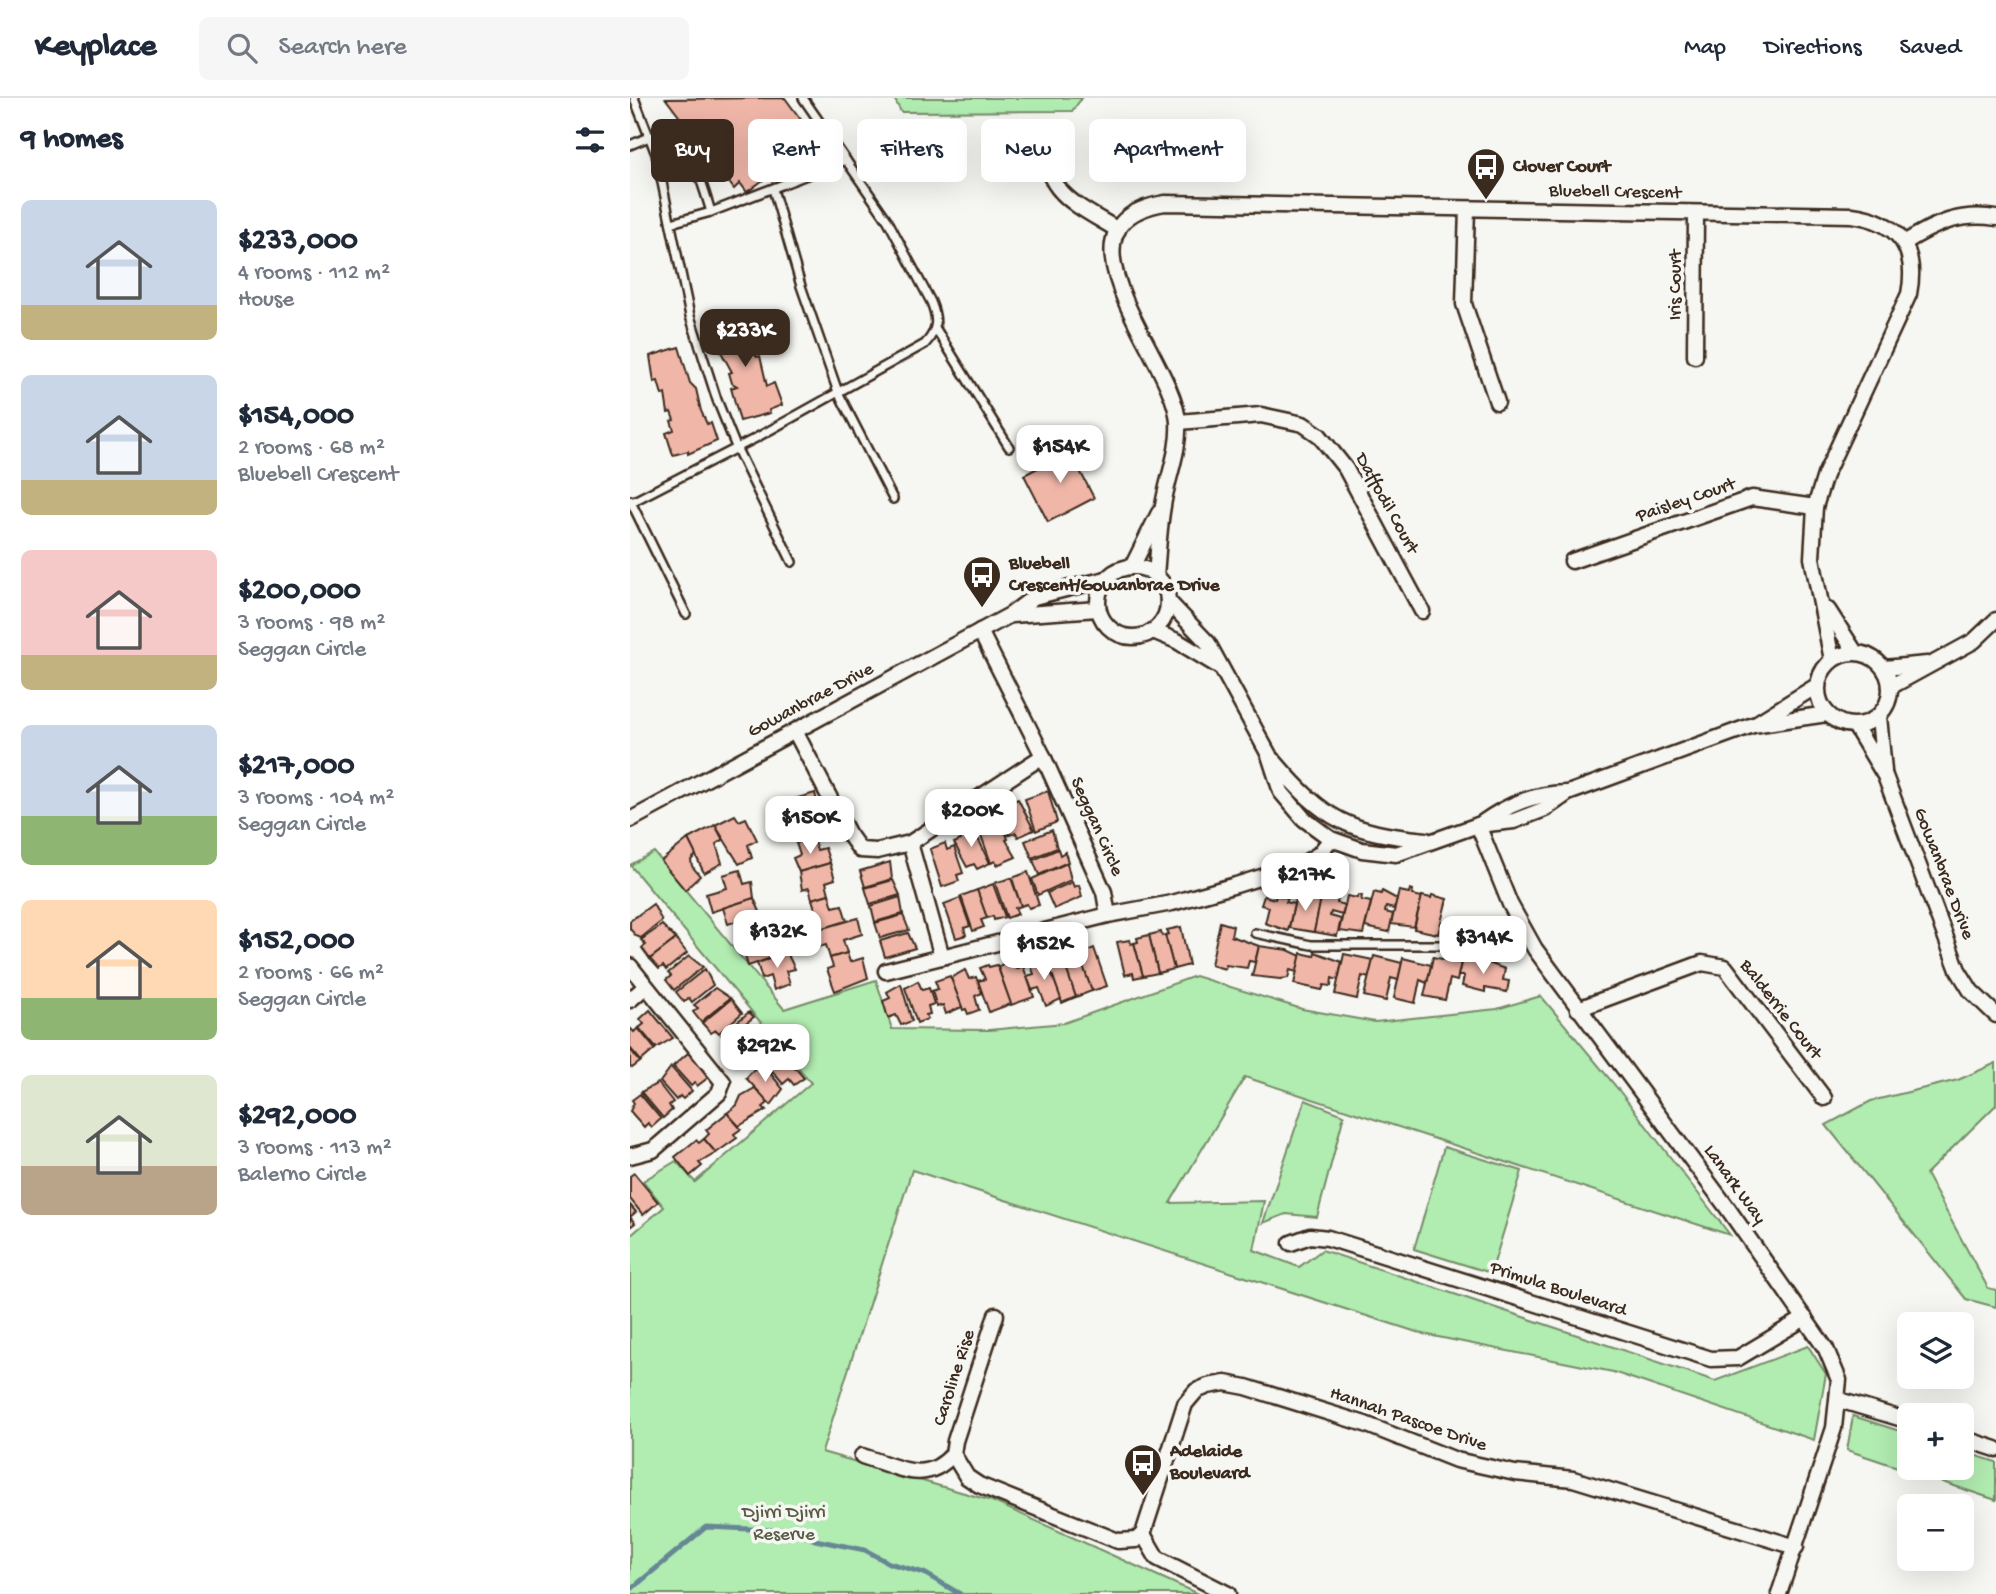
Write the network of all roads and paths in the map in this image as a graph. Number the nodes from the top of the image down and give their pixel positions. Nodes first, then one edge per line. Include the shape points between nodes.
1 (634, 98) edge
2 (803, 98) edge
3 (649, 136) junction
4 (630, 145) edge
5 (846, 160) junction
6 (1053, 182) edge
7 (773, 189) junction
8 (1467, 209) junction
9 (711, 212) junction
10 (1696, 214) junction
11 (1996, 218) edge
12 (671, 223) junction
13 (1118, 230) junction
14 (1904, 243) junction
15 (936, 329) junction
16 (1695, 356) dead end
17 (838, 392) junction
18 (1497, 402) dead end
19 (1178, 422) junction
20 (736, 447) junction
21 (1009, 447) dead end
22 (893, 499) dead end
23 (630, 501) edge
24 (1163, 505) junction
25 (1815, 507) junction
26 (1572, 561) dead end
27 (792, 562) dead end
28 (1132, 567) junction
29 (1156, 576) junction
30 (1106, 579) junction
31 (1820, 593) junction
32 (1168, 601) junction
33 (1098, 609) junction
34 (1422, 611) dead end
35 (686, 614) dead end
36 (1010, 615) junction
37 (1996, 622) edge
38 (980, 631) junction
39 (1153, 631) junction
40 (1854, 652) junction
41 (1832, 660) junction
42 (1933, 663) junction
43 (1221, 668) junction
44 (1884, 668) junction
45 (1818, 685) junction
46 (1890, 687) junction
47 (1826, 714) junction
48 (1879, 716) junction
49 (1753, 725) junction
50 (1855, 726) junction
51 (795, 731) junction
52 (1269, 755) junction
53 (1043, 756) junction
54 (1885, 776) junction
55 (630, 820) edge
56 (1478, 825) junction
57 (1331, 839) junction
58 (1431, 841) junction
59 (909, 843) junction
60 (1108, 915) junction
61 (1524, 932) junction
62 (1255, 933) dead end
63 (942, 957) junction
64 (630, 966) edge
65 (886, 971) dead end
66 (645, 987) junction
67 (630, 1000) edge
68 (1578, 1009) junction
69 (1996, 1015) edge
70 (1824, 1098) dead end
71 (630, 1156) edge
72 (1291, 1243) dead end
73 (996, 1315) dead end
74 (1805, 1318) junction
75 (1839, 1400) junction
76 (1897, 1417) edge
77 (1974, 1442) edge
78 (1996, 1449) edge
79 (953, 1454) junction
80 (862, 1456) dead end
81 (1143, 1534) junction
82 (1796, 1547) junction
83 (1227, 1594) edge
84 (1779, 1594) edge

1 - 3 lane
2 - 5 lane
3 - 4 lane
3 - 9 lane via 673,133 687,147
3 - 12 lane
5 - 7 lane
5 - 15 lane via 910,260 936,316
6 - 13 street via 1073,203
7 - 9 lane
7 - 17 lane
8 - 10 street, Bluebell Crescent
8 - 13 street, Bluebell Crescent via 1165,203 1147,206
8 - 18 street via 1464,304
9 - 12 lane
10 - 14 street, Bluebell Crescent via 1870,217 1887,225
10 - 16 street, Iris Court
11 - 14 street via 1957,217 1934,224
12 - 20 lane via 690,316
13 - 19 street via 1111,254 1113,274 1172,391
14 - 25 street via 1912,260 1909,294 1825,475
15 - 17 lane via 925,344
15 - 21 lane
17 - 20 lane
17 - 22 lane
19 - 24 street via 1175,459
19 - 34 street, Daffodil Court via 1261,415 1303,425 1319,435 1346,469
20 - 23 lane
20 - 27 lane
23 - 35 lane
24 - 28 street
24 - 29 street
25 - 26 street, Paisley Court via 1752,498
25 - 31 street via 1812,558
28 - 29 street
28 - 30 street
29 - 32 street
30 - 33 street via 1097,598
30 - 36 street, Gowanbrae Drive via 1034,597
31 - 40 street
31 - 41 street
32 - 39 street via 1161,623
32 - 43 street via 1208,643
33 - 36 street, Gowanbrae Drive
33 - 39 street via 1107,626 1125,636
36 - 38 street, Gowanbrae Drive
37 - 42 street via 1975,641
38 - 51 street, Gowanbrae Drive
38 - 53 street, Seggan Circle
39 - 43 street
40 - 41 street
40 - 44 street via 1871,657
41 - 45 street
42 - 44 street
42 - 46 street
43 - 52 street
44 - 46 street
45 - 47 street
45 - 49 street
46 - 48 street via 1888,703
47 - 49 street
47 - 50 street
48 - 50 street
48 - 54 street, Gowanbrae Drive
49 - 56 street via 1568,793 1545,809 1514,821
50 - 54 street, Gowanbrae Drive
51 - 55 street, Gowanbrae Drive
51 - 59 street via 860,850
52 - 57 street via 1281,792 1304,819
52 - 58 street via 1301,793 1344,824 1364,832
53 - 59 street
53 - 60 street, Seggan Circle via 1104,892
54 - 69 street, Gowanbrae Drive via 1958,970 1970,991
56 - 58 street
56 - 61 street, Lanark Way
57 - 58 street via 1362,850 1396,854
57 - 60 street via 1303,864 1172,904
59 - 63 street
60 - 63 street
61 - 62 lane via 1489,954 1443,946 1311,945
61 - 68 street, Lanark Way
63 - 65 street
64 - 66 street
66 - 67 street
66 - 71 street via 719,1073 722,1085 719,1093 653,1150
68 - 70 street, Balderrie Court via 1702,963 1715,963 1725,967
68 - 74 street, Lanark Way
72 - 74 street, Primula Boulevard via 1310,1236 1328,1238 1711,1359 1738,1359
73 - 79 street, Caroline Rise
74 - 75 street, Lanark Way via 1835,1365
75 - 76 street
75 - 82 street, Lanark Way
77 - 78 street
79 - 80 street via 941,1468 925,1474
79 - 81 street via 967,1477 979,1485 1118,1541 1136,1540
81 - 82 street, Hannah Pascoe Drive via 1185,1404 1196,1391 1225,1383 1365,1424 1456,1460 1573,1479
81 - 83 street via 1157,1558
82 - 84 street, Lanark Way

